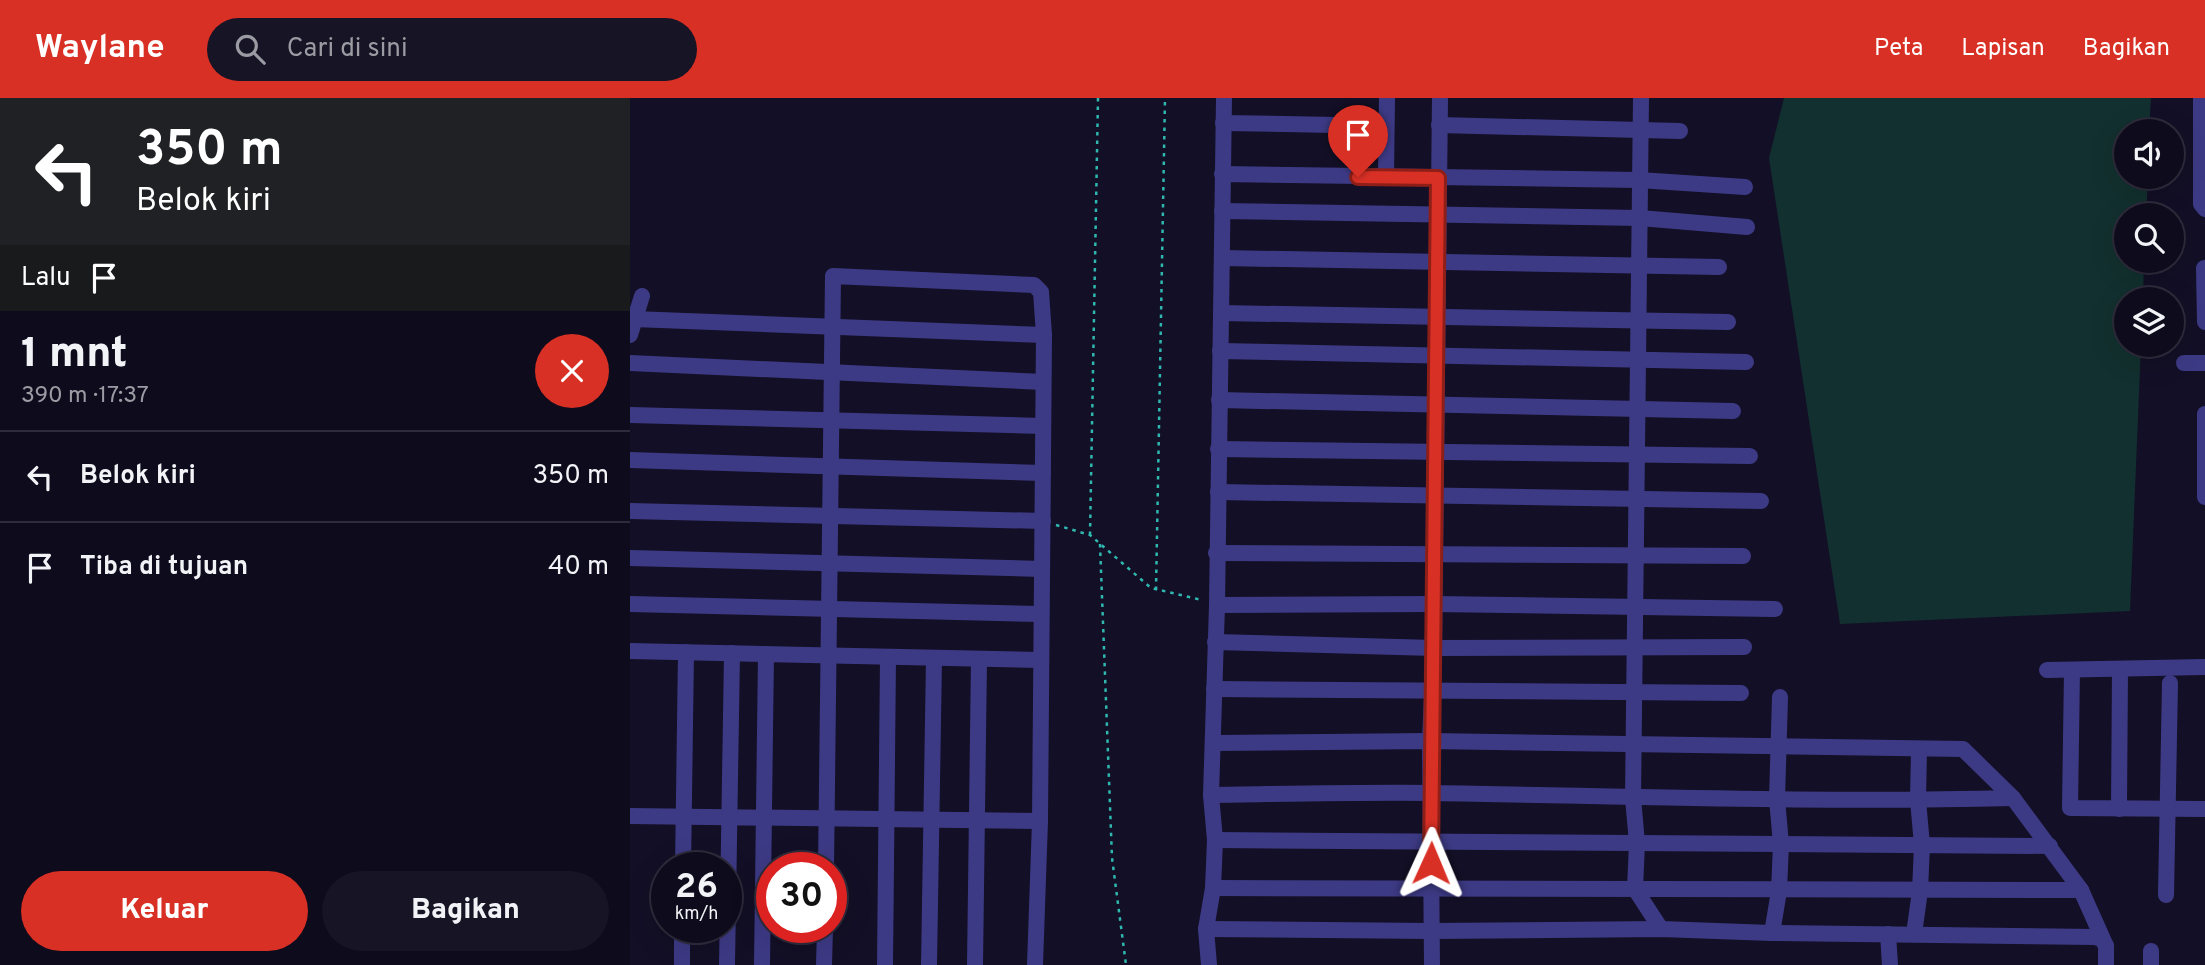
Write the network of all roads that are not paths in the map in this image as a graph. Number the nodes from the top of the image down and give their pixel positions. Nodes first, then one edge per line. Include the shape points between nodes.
1 (1224, 98) edge
2 (1387, 98) edge
3 (1440, 98) edge
4 (1641, 98) edge
5 (2202, 104) edge
6 (1223, 123) junction
7 (1336, 125) dead end
8 (1439, 125) junction
9 (1640, 130) junction
10 (1680, 131) dead end
11 (2203, 159) edge
12 (1222, 174) junction
13 (1386, 177) junction
14 (1438, 178) junction
15 (1639, 180) junction
16 (1745, 187) dead end
17 (2205, 209) edge
18 (1222, 211) junction
19 (1439, 215) junction
20 (1640, 218) junction
21 (1746, 227) dead end
22 (1222, 258) junction
23 (1439, 262) junction
24 (1640, 265) junction
25 (1719, 267) dead end
26 (2204, 268) edge
27 (642, 296) dead end
28 (2205, 301) edge
29 (1221, 313) junction
30 (1438, 317) junction
31 (1639, 320) junction
32 (2205, 321) edge
33 (1728, 322) dead end
34 (632, 327) edge
35 (834, 327) junction
36 (1044, 335) junction
37 (1220, 351) junction
38 (1438, 356) junction
39 (1639, 360) junction
40 (1746, 362) dead end
41 (630, 363) edge
42 (2184, 363) dead end
43 (2205, 363) edge
44 (833, 372) junction
45 (1043, 382) junction
46 (1219, 400) junction
47 (1437, 405) junction
48 (1638, 409) junction
49 (1733, 411) dead end
50 (2205, 414) edge
51 (630, 415) edge
52 (832, 421) junction
53 (1043, 426) junction
54 (2205, 432) edge
55 (1218, 449) junction
56 (1436, 452) junction
57 (1638, 454) junction
58 (1750, 456) dead end
59 (630, 460) edge
60 (832, 466) junction
61 (1043, 473) junction
62 (1218, 492) junction
63 (1436, 496) junction
64 (2205, 497) edge
65 (1637, 499) junction
66 (1761, 501) dead end
67 (630, 510) edge
68 (831, 516) junction
69 (1043, 521) junction
70 (1216, 553) junction
71 (1434, 554) junction
72 (1636, 556) junction
73 (1743, 556) dead end
74 (630, 558) edge
75 (830, 563) junction
76 (1042, 569) junction
77 (630, 604) edge
78 (1434, 604) junction
79 (1217, 606) junction
80 (1636, 607) junction
81 (829, 609) junction
82 (1775, 609) dead end
83 (1041, 614) junction
84 (1215, 642) junction
85 (1636, 645) junction
86 (1744, 647) dead end
87 (1434, 648) junction
88 (630, 651) edge
89 (686, 652) junction
90 (732, 653) junction
91 (766, 654) junction
92 (828, 656) junction
93 (888, 658) junction
94 (934, 659) junction
95 (979, 659) junction
96 (1041, 660) junction
97 (2205, 667) edge
98 (2120, 669) junction
99 (2047, 670) dead end
100 (2072, 670) junction
101 (2170, 683) dead end
102 (1214, 689) junction
103 (1432, 691) junction
104 (1635, 692) junction
105 (1741, 693) dead end
106 (1780, 697) dead end
107 (1430, 741) junction
108 (1213, 744) junction
109 (1634, 746) junction
110 (1779, 746) junction
111 (1919, 750) junction
112 (1432, 793) junction
113 (1211, 795) junction
114 (1633, 798) junction
115 (2013, 798) junction
116 (1777, 799) junction
117 (1918, 800) junction
118 (2119, 808) junction
119 (2168, 809) junction
120 (2205, 809) edge
121 (630, 816) edge
122 (684, 816) junction
123 (730, 817) junction
124 (764, 817) junction
125 (827, 819) junction
126 (886, 821) junction
127 (932, 821) junction
128 (977, 821) junction
129 (1040, 821) junction
130 (1215, 840) junction
131 (1431, 840) junction
132 (1637, 843) junction
133 (1781, 844) junction
134 (1922, 845) junction
135 (2050, 846) junction
136 (683, 852) edge
137 (826, 852) edge
138 (1430, 887) junction
139 (1213, 888) junction
140 (1634, 889) junction
141 (2081, 890) junction
142 (1779, 891) junction
143 (1920, 891) junction
144 (2166, 895) dead end
145 (1206, 929) junction
146 (1661, 929) junction
147 (1431, 931) junction
148 (1772, 933) junction
149 (1888, 934) junction
150 (1914, 934) junction
151 (682, 943) edge
152 (825, 943) edge
153 (2106, 946) junction
154 (682, 965) edge
155 (727, 965) edge
156 (762, 965) edge
157 (824, 965) edge
158 (885, 965) edge
159 (929, 965) edge
160 (975, 965) edge
161 (1035, 965) edge
162 (1209, 965) edge
163 (1432, 965) edge
164 (1890, 965) edge
165 (2106, 965) edge

1 - 6 street
2 - 13 street
3 - 8 street
4 - 9 street
5 - 11 street
6 - 7 street
6 - 12 street
8 - 9 street
8 - 14 street
9 - 10 street
9 - 15 street
11 - 17 street via 2201,204
12 - 13 street
12 - 18 street
13 - 14 street
14 - 15 street
14 - 19 street
15 - 16 street
15 - 20 street
18 - 19 street
18 - 22 street
19 - 20 street
19 - 23 street
20 - 21 street
20 - 24 street
22 - 23 street
22 - 29 street
23 - 24 street
23 - 30 street
24 - 25 street
24 - 31 street
26 - 28 street
27 - 34 street
28 - 32 street
29 - 30 street
29 - 37 street
30 - 31 street
30 - 38 street
31 - 33 street
31 - 39 street
34 - 35 street
35 - 36 street
35 - 36 street via 833,276 1031,284 1041,292
35 - 44 street
36 - 45 street
37 - 38 street
37 - 46 street
38 - 39 street
38 - 47 street
39 - 40 street
39 - 48 street
41 - 44 street
42 - 43 street
44 - 45 street
44 - 52 street
45 - 53 street
46 - 47 street
46 - 55 street
47 - 48 street
47 - 56 street
48 - 49 street
48 - 57 street
50 - 54 street
51 - 52 street
52 - 53 street
52 - 60 street
53 - 61 street
54 - 64 street
55 - 56 street
55 - 62 street
56 - 57 street
56 - 63 street
57 - 58 street
57 - 65 street
59 - 60 street
60 - 61 street
60 - 68 street
61 - 69 street
62 - 63 street
62 - 70 street
63 - 65 street
63 - 71 street
65 - 66 street
65 - 72 street
67 - 68 street
68 - 69 street
68 - 75 street
69 - 76 street
70 - 71 street
70 - 79 street
71 - 72 street
71 - 78 street
72 - 73 street
72 - 80 street
74 - 75 street
75 - 76 street
75 - 81 street
76 - 83 street
77 - 81 street
78 - 79 street
78 - 80 street
78 - 87 street
79 - 84 street
80 - 82 street
80 - 85 street
81 - 83 street
81 - 92 street
83 - 96 street
84 - 87 street
84 - 102 street
85 - 86 street
85 - 87 street
85 - 104 street
87 - 103 street
88 - 89 street
89 - 90 street
89 - 122 street
90 - 91 street
90 - 123 street
91 - 92 street
91 - 124 street
92 - 93 street
92 - 125 street
93 - 94 street
93 - 126 street
94 - 95 street
94 - 127 street
95 - 96 street
95 - 128 street
96 - 129 street
97 - 98 street
98 - 100 street
98 - 118 street
99 - 100 street
100 - 118 street via 2070,808
101 - 119 street
102 - 103 street
102 - 108 street
103 - 104 street
103 - 107 street
104 - 105 street
104 - 109 street
106 - 110 street
107 - 108 street
107 - 109 street
107 - 112 street
108 - 113 street
109 - 110 street
109 - 114 street
110 - 111 street
110 - 116 street
111 - 115 street via 1963,749
111 - 117 street
112 - 113 street
112 - 114 street
112 - 131 street
113 - 130 street
114 - 116 street
114 - 132 street
115 - 117 street
115 - 135 street
116 - 117 street
116 - 133 street
117 - 134 street
118 - 119 street
119 - 120 street
119 - 144 street
121 - 122 street
122 - 123 street
122 - 136 street
123 - 124 street
123 - 155 street
124 - 125 street
124 - 156 street
125 - 126 street
125 - 137 street
126 - 127 street
126 - 158 street
127 - 128 street
127 - 159 street
128 - 129 street
128 - 160 street
129 - 161 street
130 - 131 street
130 - 139 street
131 - 132 street
131 - 138 street
132 - 133 street
132 - 140 street
133 - 134 street
133 - 142 street
134 - 135 street
134 - 143 street
135 - 141 street
138 - 139 street
138 - 140 street
138 - 147 street
139 - 145 street
140 - 142 street
140 - 146 street
141 - 143 street
141 - 153 street
142 - 143 street
142 - 148 street
143 - 150 street
145 - 147 street
145 - 162 street
146 - 147 street
146 - 148 street
147 - 163 street
148 - 149 street
149 - 150 street
149 - 164 street
150 - 153 street via 2095,937
151 - 154 street
152 - 157 street
153 - 165 street

